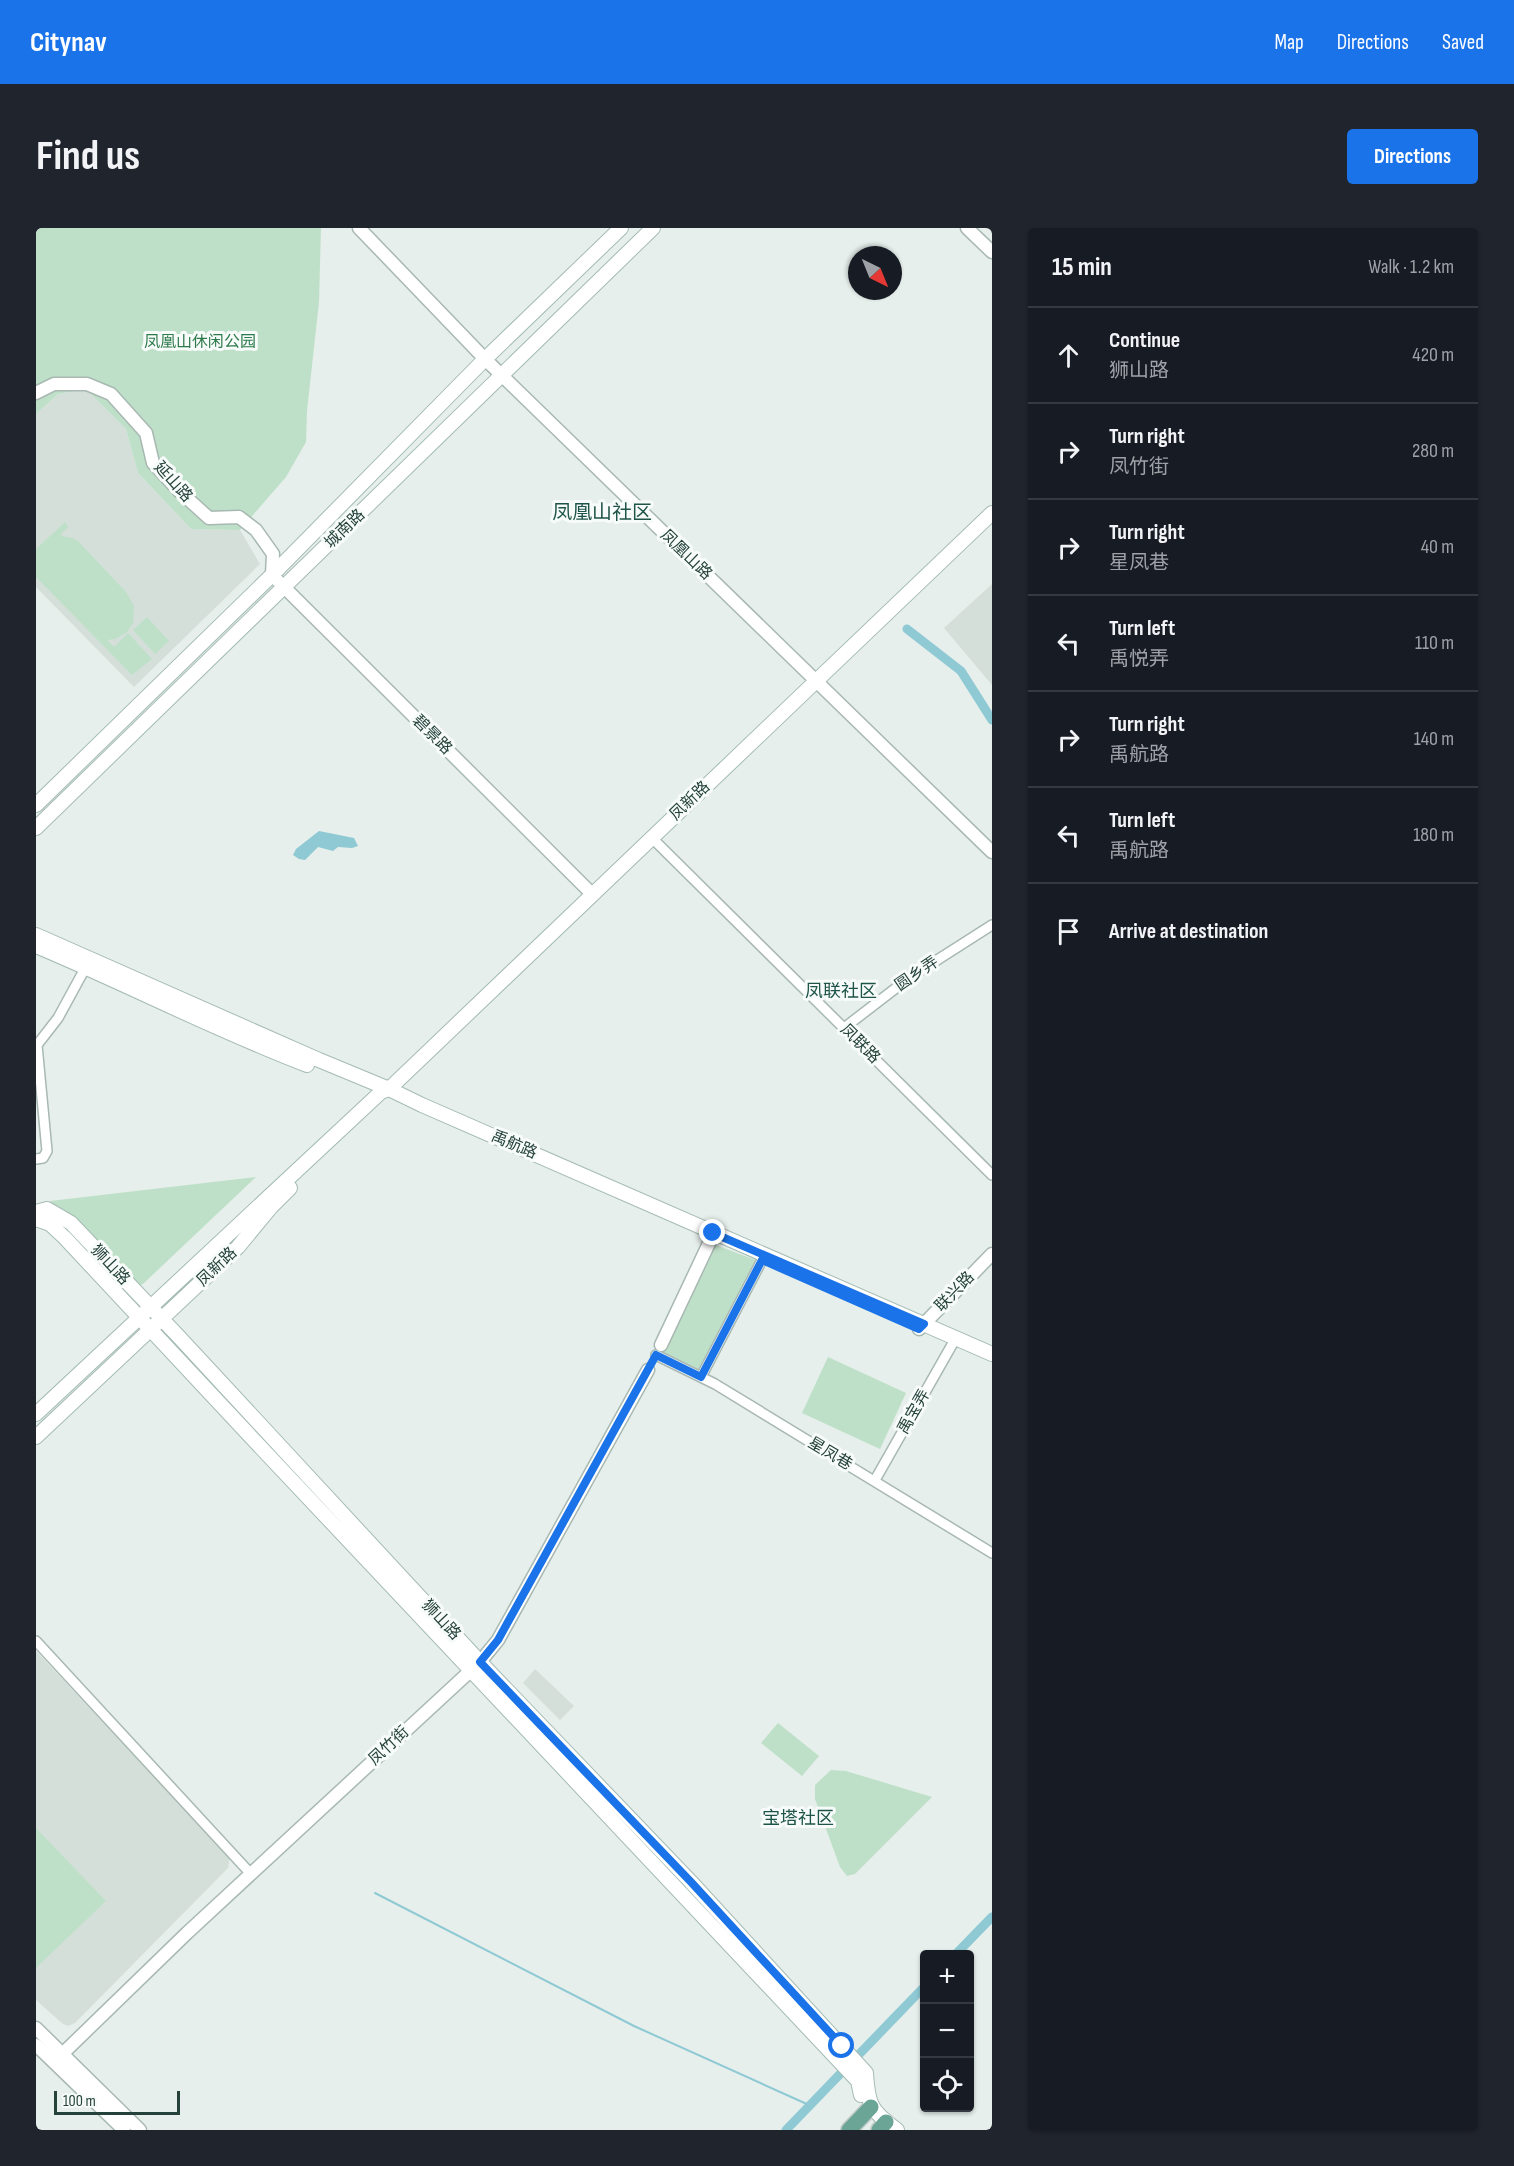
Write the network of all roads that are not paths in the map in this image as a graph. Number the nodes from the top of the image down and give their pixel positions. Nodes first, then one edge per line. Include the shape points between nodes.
1 (359, 228) edge
2 (621, 228) edge
3 (652, 228) edge
4 (967, 228) edge
5 (992, 252) edge
6 (485, 359) junction
7 (502, 375) junction
8 (36, 393) edge
9 (992, 513) edge
10 (272, 575) junction
11 (285, 588) junction
12 (816, 682) junction
13 (36, 805) edge
14 (36, 828) edge
15 (652, 838) junction
16 (992, 852) edge
17 (592, 894) junction
18 (992, 925) edge
19 (36, 934) edge
20 (36, 946) edge
21 (88, 962) junction
22 (844, 1028) junction
23 (385, 1092) junction
24 (36, 1159) edge
25 (992, 1175) edge
26 (36, 1212) edge
27 (36, 1219) edge
28 (711, 1239) junction
29 (992, 1254) edge
30 (762, 1260) junction
31 (144, 1312) junction
32 (156, 1324) junction
33 (921, 1326) junction
34 (953, 1343) junction
35 (658, 1350) junction
36 (992, 1354) edge
37 (992, 1361) edge
38 (648, 1370) joint
39 (701, 1377) junction
40 (36, 1414) edge
41 (36, 1437) edge
42 (875, 1480) junction
43 (992, 1552) edge
44 (36, 1641) edge
45 (475, 1666) junction
46 (251, 1874) junction
47 (36, 2028) edge
48 (36, 2045) edge
49 (58, 2058) junction
50 (868, 2110) junction
51 (885, 2128) edge
52 (124, 2130) edge
53 (140, 2130) edge
54 (849, 2130) edge

1 - 6 street, 凤凰山路
2 - 6 main road, 城南路
3 - 7 main road, 城南路
4 - 5 street
6 - 7 street, 凤凰山路
6 - 10 main road, 城南路
7 - 11 main road, 城南路
7 - 12 street, 凤凰山路
8 - 10 street, 延山路 via 54,384 87,384 111,394 146,433 153,463 178,490 208,518 239,517 256,530 273,554
9 - 12 main road, 凤新路
10 - 11 street, 碧景路
10 - 13 main road, 城南路
11 - 14 main road, 城南路
11 - 17 street, 碧景路
12 - 15 main road, 凤新路
12 - 16 street, 凤凰山路
15 - 17 main road, 凤新路
15 - 22 street, 凤联路
17 - 23 main road, 凤新路
18 - 22 street, 圆乡弄 via 909,978
19 - 21 main road, 禹航路
20 - 21 main road, 禹航路
21 - 23 main road, 禹航路
21 - 24 street via 58,1018 37,1045 47,1151 43,1158
22 - 25 street, 凤联路
23 - 28 main road, 禹航路 via 420,1112
23 - 31 main road, 凤新路
23 - 32 main road, 凤新路 via 271,1207 238,1247
23 - 33 main road, 禹航路
26 - 31 main road, 狮山路 via 47,1209 71,1223
27 - 31 main road, 狮山路 via 50,1224
28 - 30 main road, 禹航路
28 - 35 street
29 - 33 street, 联兴路
30 - 33 main road, 禹航路
30 - 39 street
31 - 32 main road, 狮山路
31 - 40 main road, 凤新路
32 - 41 main road, 凤新路
32 - 45 main road, 狮山路
33 - 34 main road, 禹航路
33 - 36 main road, 禹航路
34 - 37 main road, 禹航路
34 - 42 street, 禹宝弄
35 - 38 street
35 - 39 street, 星凤巷 via 665,1361
38 - 45 street, 凤竹街 via 498,1640
39 - 42 street, 星凤巷
42 - 43 street, 星凤巷
44 - 46 street
45 - 46 street, 凤竹街
45 - 50 main road, 狮山路 via 691,1882 862,2077
46 - 49 street, 凤竹街
47 - 49 street
48 - 49 street
49 - 52 street
49 - 53 street
50 - 51 main road
50 - 54 main road

